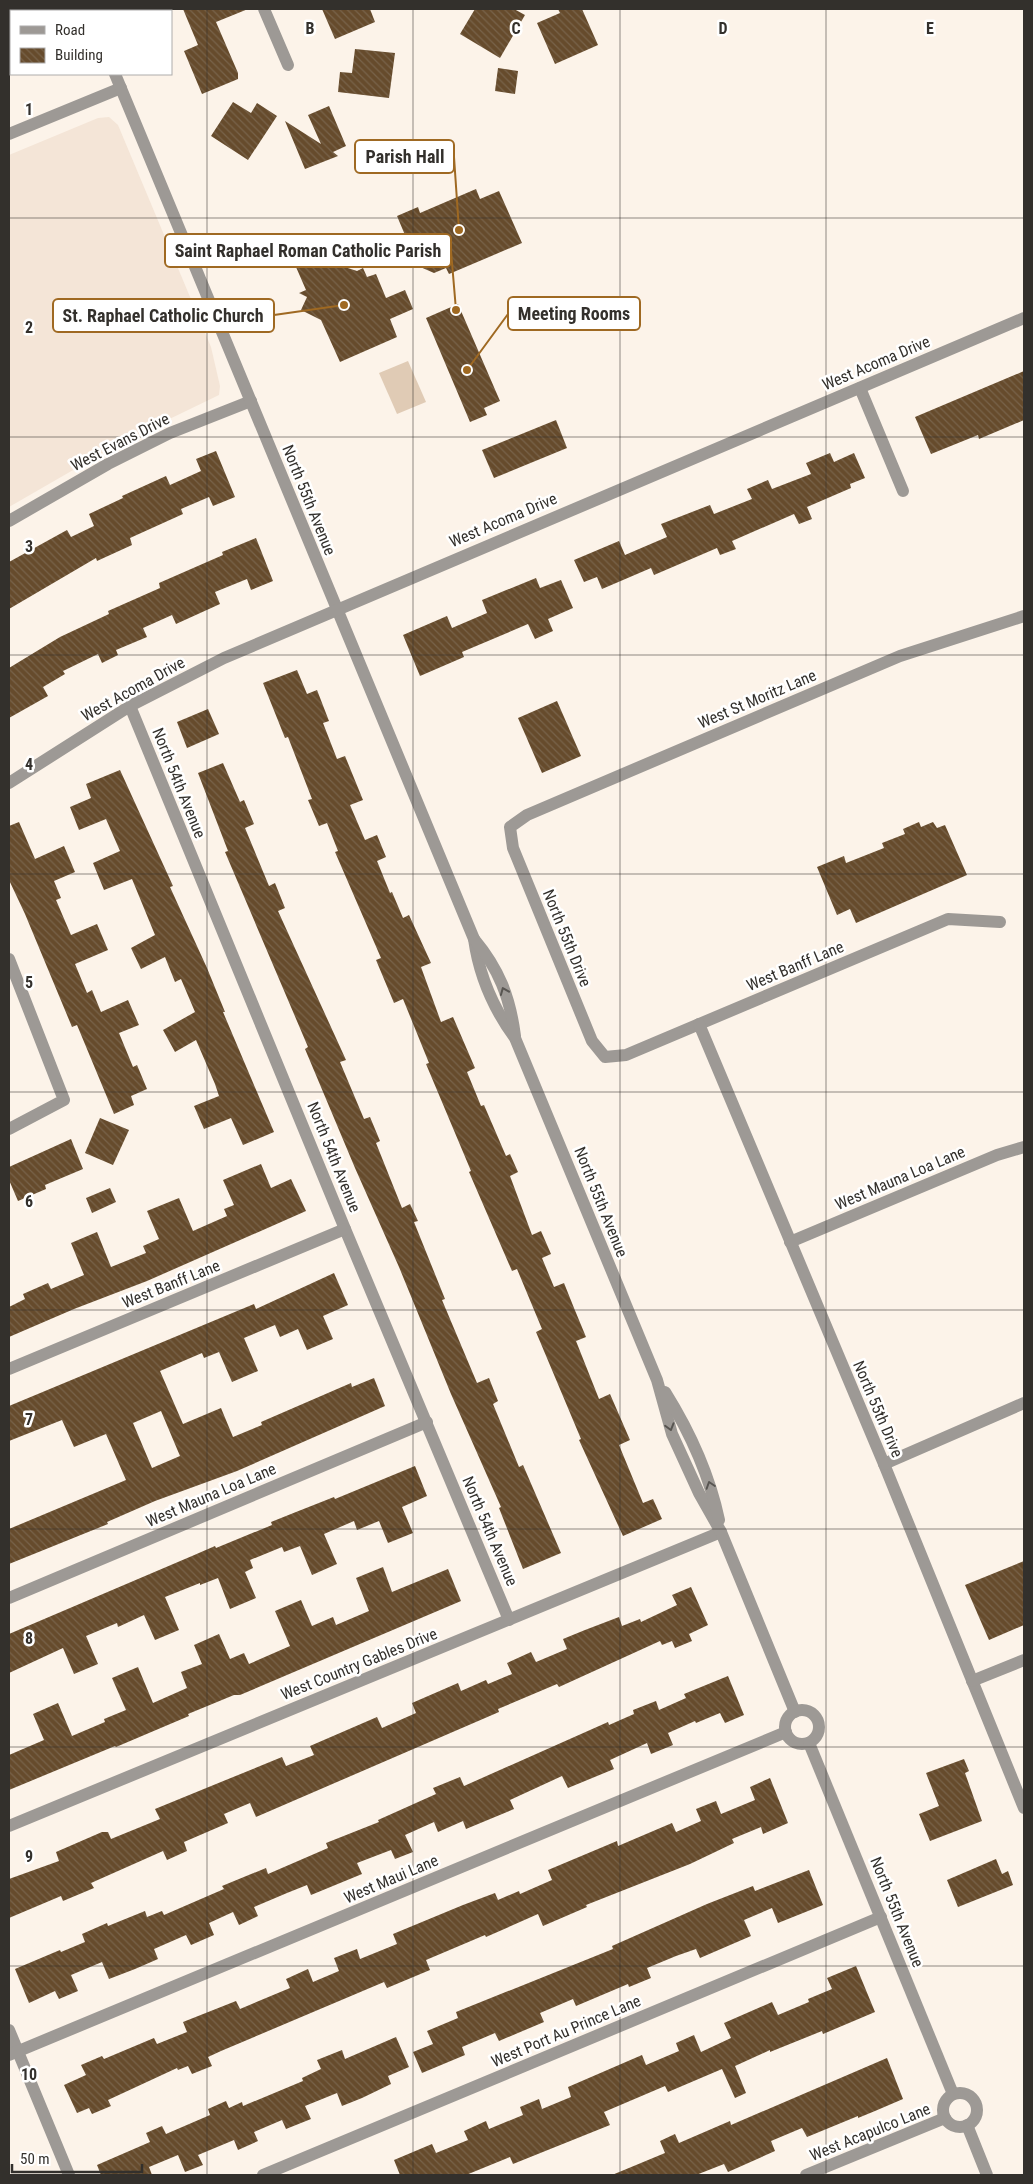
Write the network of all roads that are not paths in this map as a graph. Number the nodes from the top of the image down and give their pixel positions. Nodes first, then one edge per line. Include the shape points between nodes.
1 (264, 9) edge
2 (288, 65) dead end
3 (115, 75) edge
4 (121, 88) junction
5 (9, 134) edge
6 (1024, 318) edge
7 (860, 388) junction
8 (251, 401) junction
9 (903, 491) dead end
10 (9, 521) edge
11 (335, 609) junction
12 (1024, 616) edge
13 (130, 706) junction
14 (9, 783) edge
15 (510, 827) joint
16 (1000, 922) dead end
17 (9, 959) edge
18 (699, 1024) junction
19 (605, 1057) joint
20 (9, 1130) edge
21 (1024, 1147) edge
22 (345, 1230) junction
23 (790, 1242) junction
24 (9, 1368) edge
25 (1024, 1403) edge
26 (427, 1422) junction
27 (884, 1464) junction
28 (721, 1532) junction
29 (9, 1598) edge
30 (509, 1620) junction
31 (1024, 1660) edge
32 (972, 1681) junction
33 (794, 1712) junction
34 (786, 1732) junction
35 (810, 1743) junction
36 (1024, 1808) edge
37 (9, 1826) edge
38 (881, 1917) junction
39 (9, 2030) edge
40 (13, 2053) edge
41 (953, 2094) junction
42 (945, 2118) junction
43 (967, 2126) junction
44 (70, 2175) edge
45 (263, 2175) edge
46 (806, 2175) edge
47 (987, 2175) edge

1 - 2 street
3 - 4 street, North 55th Avenue
4 - 5 street
4 - 8 street, North 55th Avenue
6 - 7 street, West Acoma Drive
7 - 9 street
7 - 11 street, West Acoma Drive
8 - 10 street, West Evans Drive via 170,433 108,464
8 - 11 street, North 55th Avenue
11 - 13 street, West Acoma Drive via 224,658
11 - 28 street, North 55th Avenue via 474,939 478,966 500,1017 515,1038 657,1380 686,1426 712,1486
12 - 15 street, West St Moritz Lane via 900,656 527,815
13 - 14 street, West Acoma Drive
13 - 22 street, North 54th Avenue
15 - 19 street, North 55th Drive via 513,848 592,1042
16 - 18 street, West Banff Lane via 948,919
17 - 20 street via 64,1100
18 - 19 street, West Banff Lane via 626,1055
18 - 23 street, North 55th Drive
21 - 23 street, West Mauna Loa Lane via 997,1155
22 - 24 street, West Banff Lane
22 - 26 street, North 54th Avenue
23 - 27 street, North 55th Drive
25 - 27 street
26 - 29 street, West Mauna Loa Lane
26 - 30 street, North 54th Avenue
27 - 32 street, North 55th Drive
28 - 30 street, West Country Gables Drive
28 - 33 street, North 55th Avenue
30 - 37 street, West Country Gables Drive
31 - 32 street
32 - 36 street, North 55th Drive
33 - 34 street via 786,1721
33 - 35 street via 807,1710 817,1718 819,1732
34 - 35 street via 795,1743
34 - 40 street, West Maui Lane
35 - 38 street, North 55th Avenue
38 - 41 street, North 55th Avenue
38 - 45 street, West Port Au Prince Lane
39 - 40 street
40 - 44 street
41 - 42 street via 944,2104
41 - 43 street via 965,2093 975,2100 977,2114
42 - 43 street via 953,2125
42 - 46 street, West Acapulco Lane
43 - 47 street

